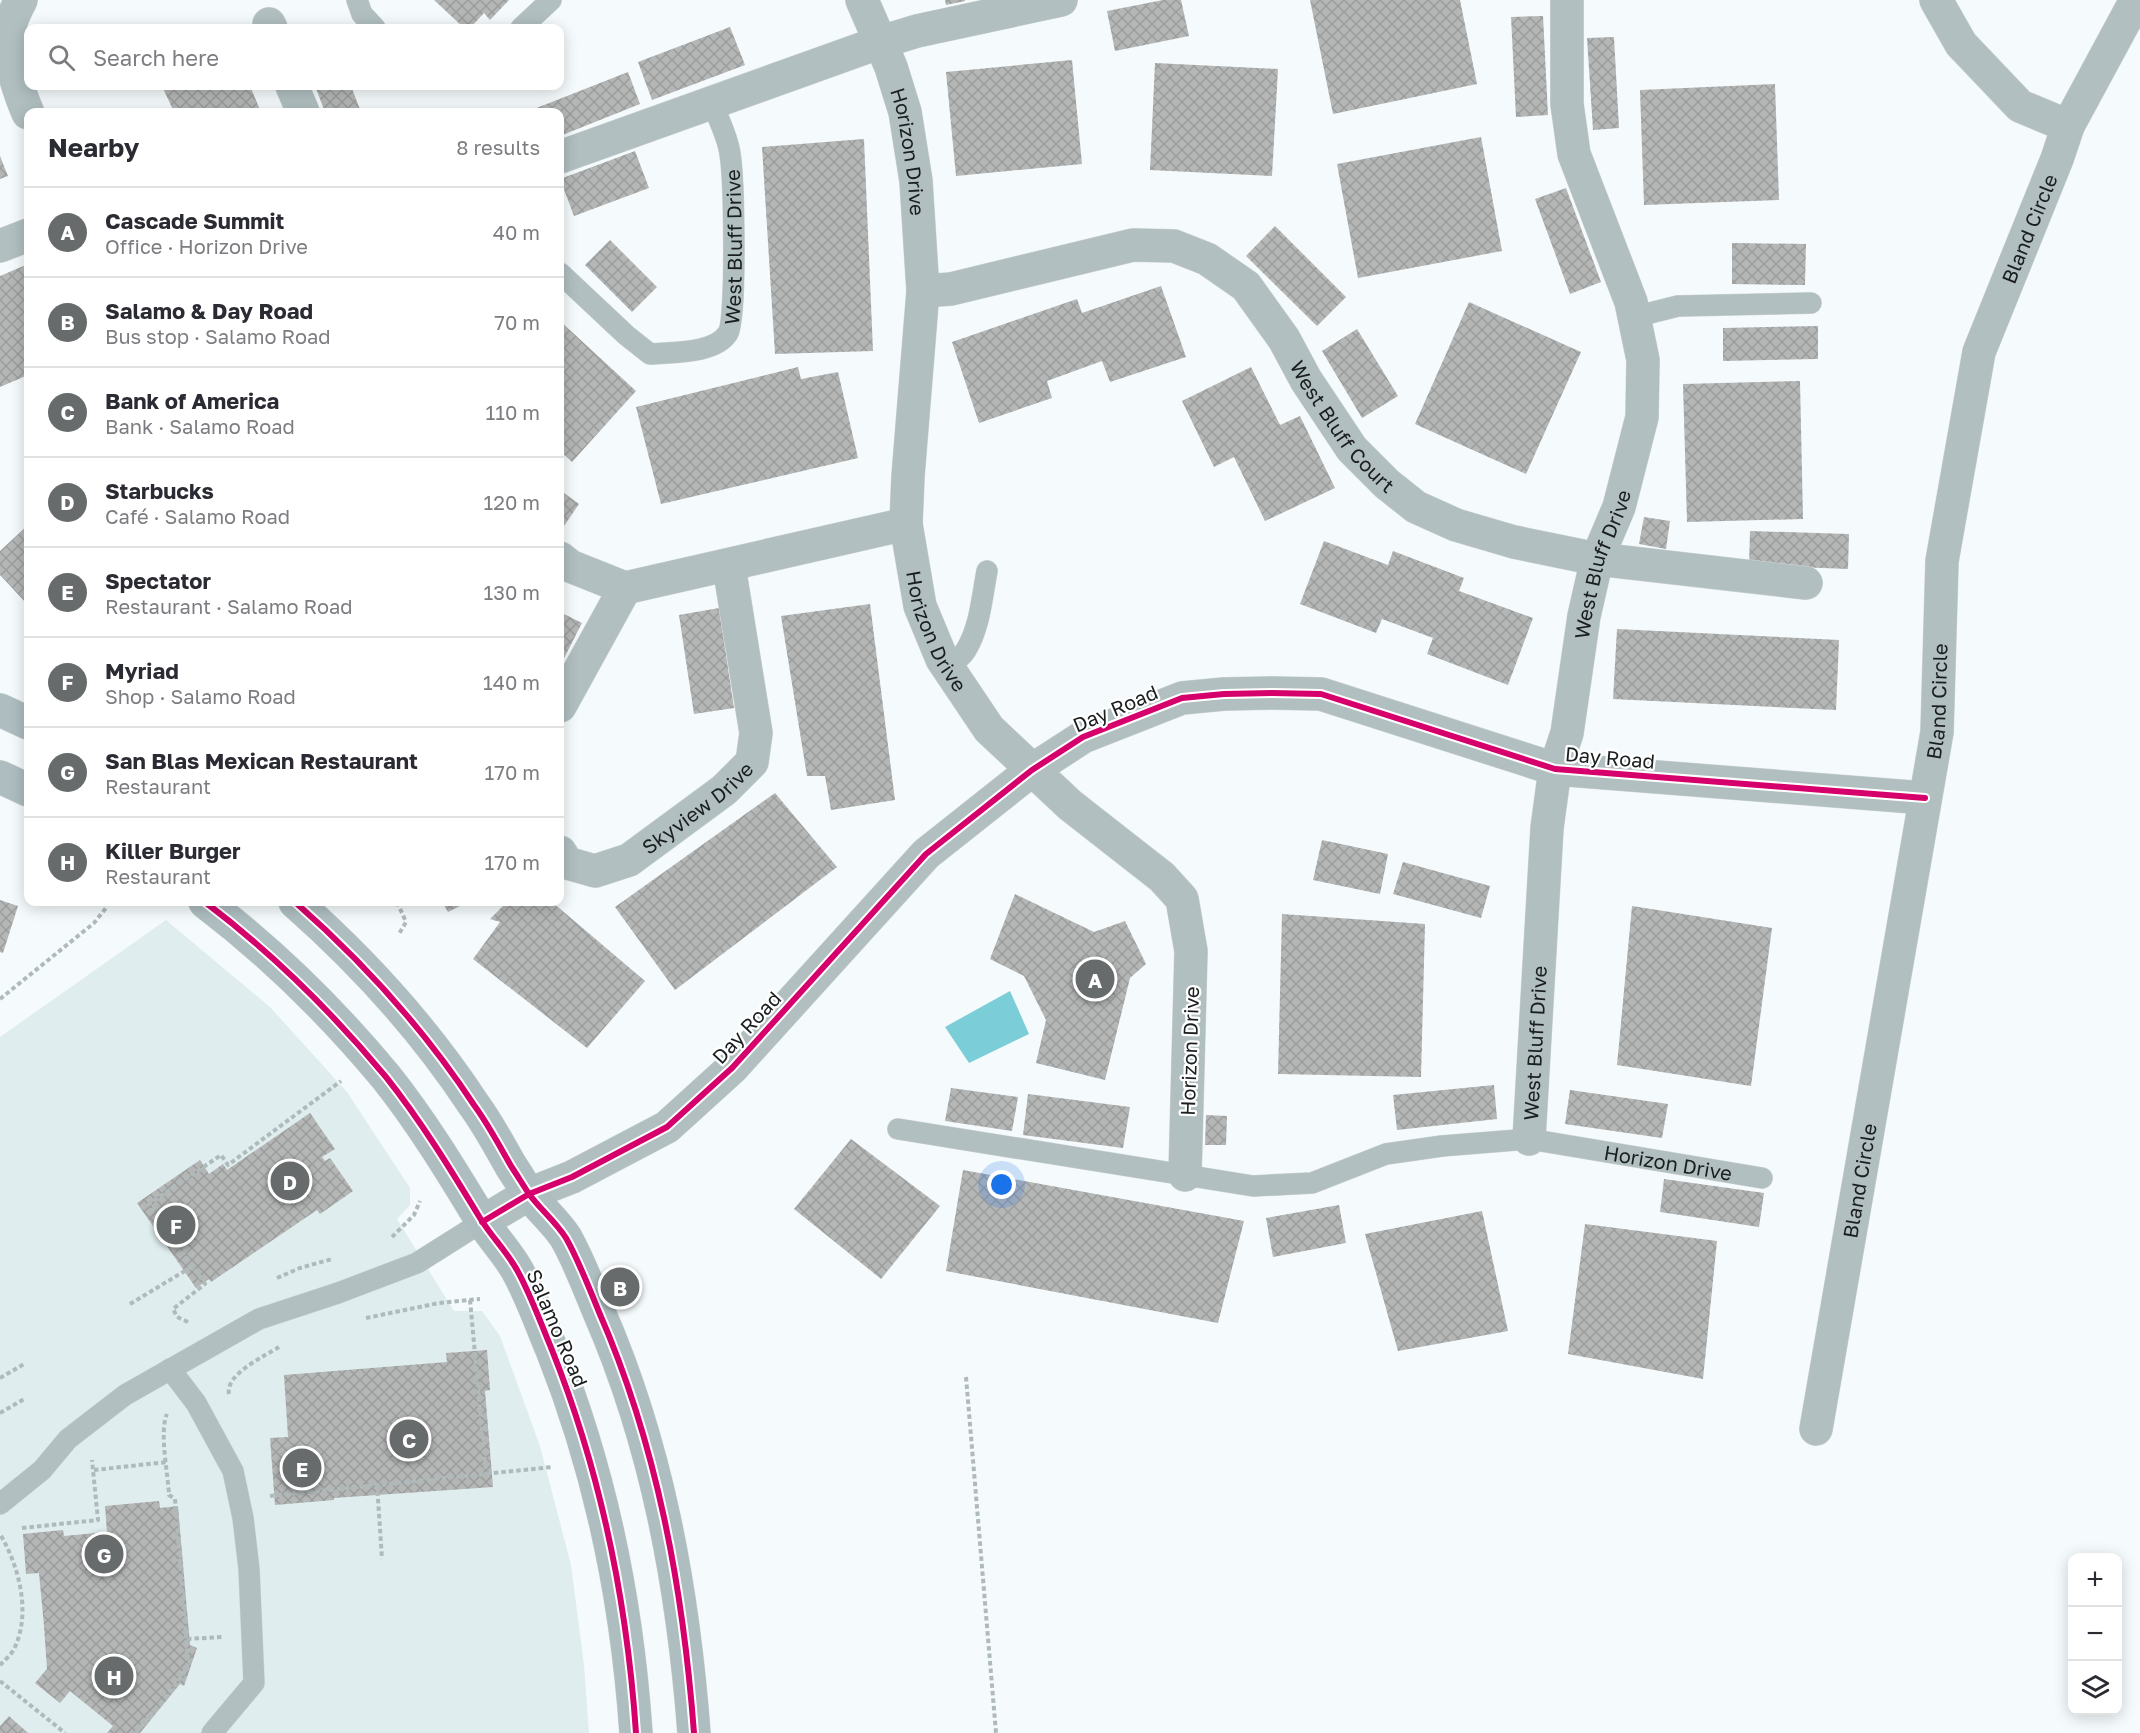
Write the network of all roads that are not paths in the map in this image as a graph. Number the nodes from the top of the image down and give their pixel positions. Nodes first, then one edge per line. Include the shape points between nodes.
1 (21, 0) edge
2 (357, 0) edge
3 (551, 0) edge
4 (862, 0) edge
5 (1062, 0) edge
6 (1566, 0) edge
7 (1936, 0) edge
8 (2136, 0) edge
9 (371, 24) edge
10 (525, 24) edge
11 (881, 42) junction
12 (294, 90) edge
13 (712, 102) junction
14 (17, 106) edge
15 (301, 108) edge
16 (2068, 126) junction
17 (564, 156) edge
18 (24, 237) edge
19 (0, 246) edge
20 (564, 277) edge
21 (923, 291) junction
22 (1810, 303) dead end
23 (1634, 316) junction
24 (906, 524) junction
25 (1596, 559) junction
26 (564, 561) edge
27 (729, 566) junction
28 (987, 571) dead end
29 (1806, 582) dead end
30 (626, 588) junction
31 (948, 667) junction
32 (564, 699) edge
33 (0, 710) edge
34 (24, 721) edge
35 (1555, 769) junction
36 (1032, 770) junction
37 (0, 777) edge
38 (24, 788) edge
39 (1925, 798) junction
40 (564, 858) edge
41 (210, 906) edge
42 (299, 906) edge
43 (898, 1129) dead end
44 (1529, 1139) junction
45 (1185, 1175) junction
46 (1762, 1178) dead end
47 (529, 1194) junction
48 (482, 1222) junction
49 (170, 1369) junction
50 (1816, 1429) dead end
51 (0, 1504) edge
52 (212, 1733) edge
53 (636, 1733) edge
54 (694, 1733) edge

1 - 14 street via 8,37
2 - 9 lane
3 - 10 lane
4 - 11 street, Horizon Drive
5 - 11 street
6 - 23 street, West Bluff Drive via 1568,104 1574,154
7 - 16 street via 1961,45 2020,106
8 - 16 street, Bland Circle
11 - 13 street
11 - 21 street, Horizon Drive via 905,112 916,181
12 - 15 street
13 - 17 street
13 - 20 lane, West Bluff Drive via 730,153 734,268 728,333 714,346 650,354
16 - 39 street, Bland Circle via 1979,352 1942,561 1937,732
18 - 19 street
21 - 24 street, Horizon Drive
21 - 25 street, West Bluff Court via 951,289 1134,245 1174,246 1207,259 1246,286 1352,449 1416,507 1456,525 1514,542
22 - 23 lane via 1678,306
23 - 25 street, West Bluff Drive via 1643,360 1642,417 1619,507
24 - 27 street
24 - 31 street, Horizon Drive via 920,606
25 - 29 street, West Bluff Court
25 - 35 street, West Bluff Drive via 1567,733
26 - 30 street
27 - 30 street
27 - 40 street, Skyview Drive via 756,733 752,762 724,790 629,860 595,871 567,863
28 - 31 lane via 973,634 965,652
30 - 32 street
31 - 36 street, Horizon Drive via 989,729
33 - 34 main road
35 - 36 street, Day Road via 1321,694 1272,693 1182,698 1083,737
35 - 39 street, Day Road
35 - 44 street, West Bluff Drive via 1547,828
36 - 45 street, Horizon Drive via 1162,877 1182,899 1191,951
36 - 47 street, Day Road via 926,854 732,1068 667,1127 572,1177
37 - 38 main road
39 - 50 street, Bland Circle
41 - 48 main road, Salamo Road via 266,950 326,1009 386,1078 454,1173
42 - 47 main road via 368,972 431,1044
43 - 45 lane, Horizon Drive
44 - 45 lane, Horizon Drive via 1386,1154 1312,1183 1253,1186
44 - 46 lane, Horizon Drive
47 - 48 street, Day Road
47 - 54 main road via 565,1238 607,1329 642,1428 671,1549
48 - 49 lane via 417,1263 259,1319
48 - 53 main road, Salamo Road via 517,1270 567,1390 590,1460 619,1586
49 - 51 lane via 125,1395 68,1440 42,1470
49 - 52 lane via 196,1403 233,1471 249,1569 254,1683

